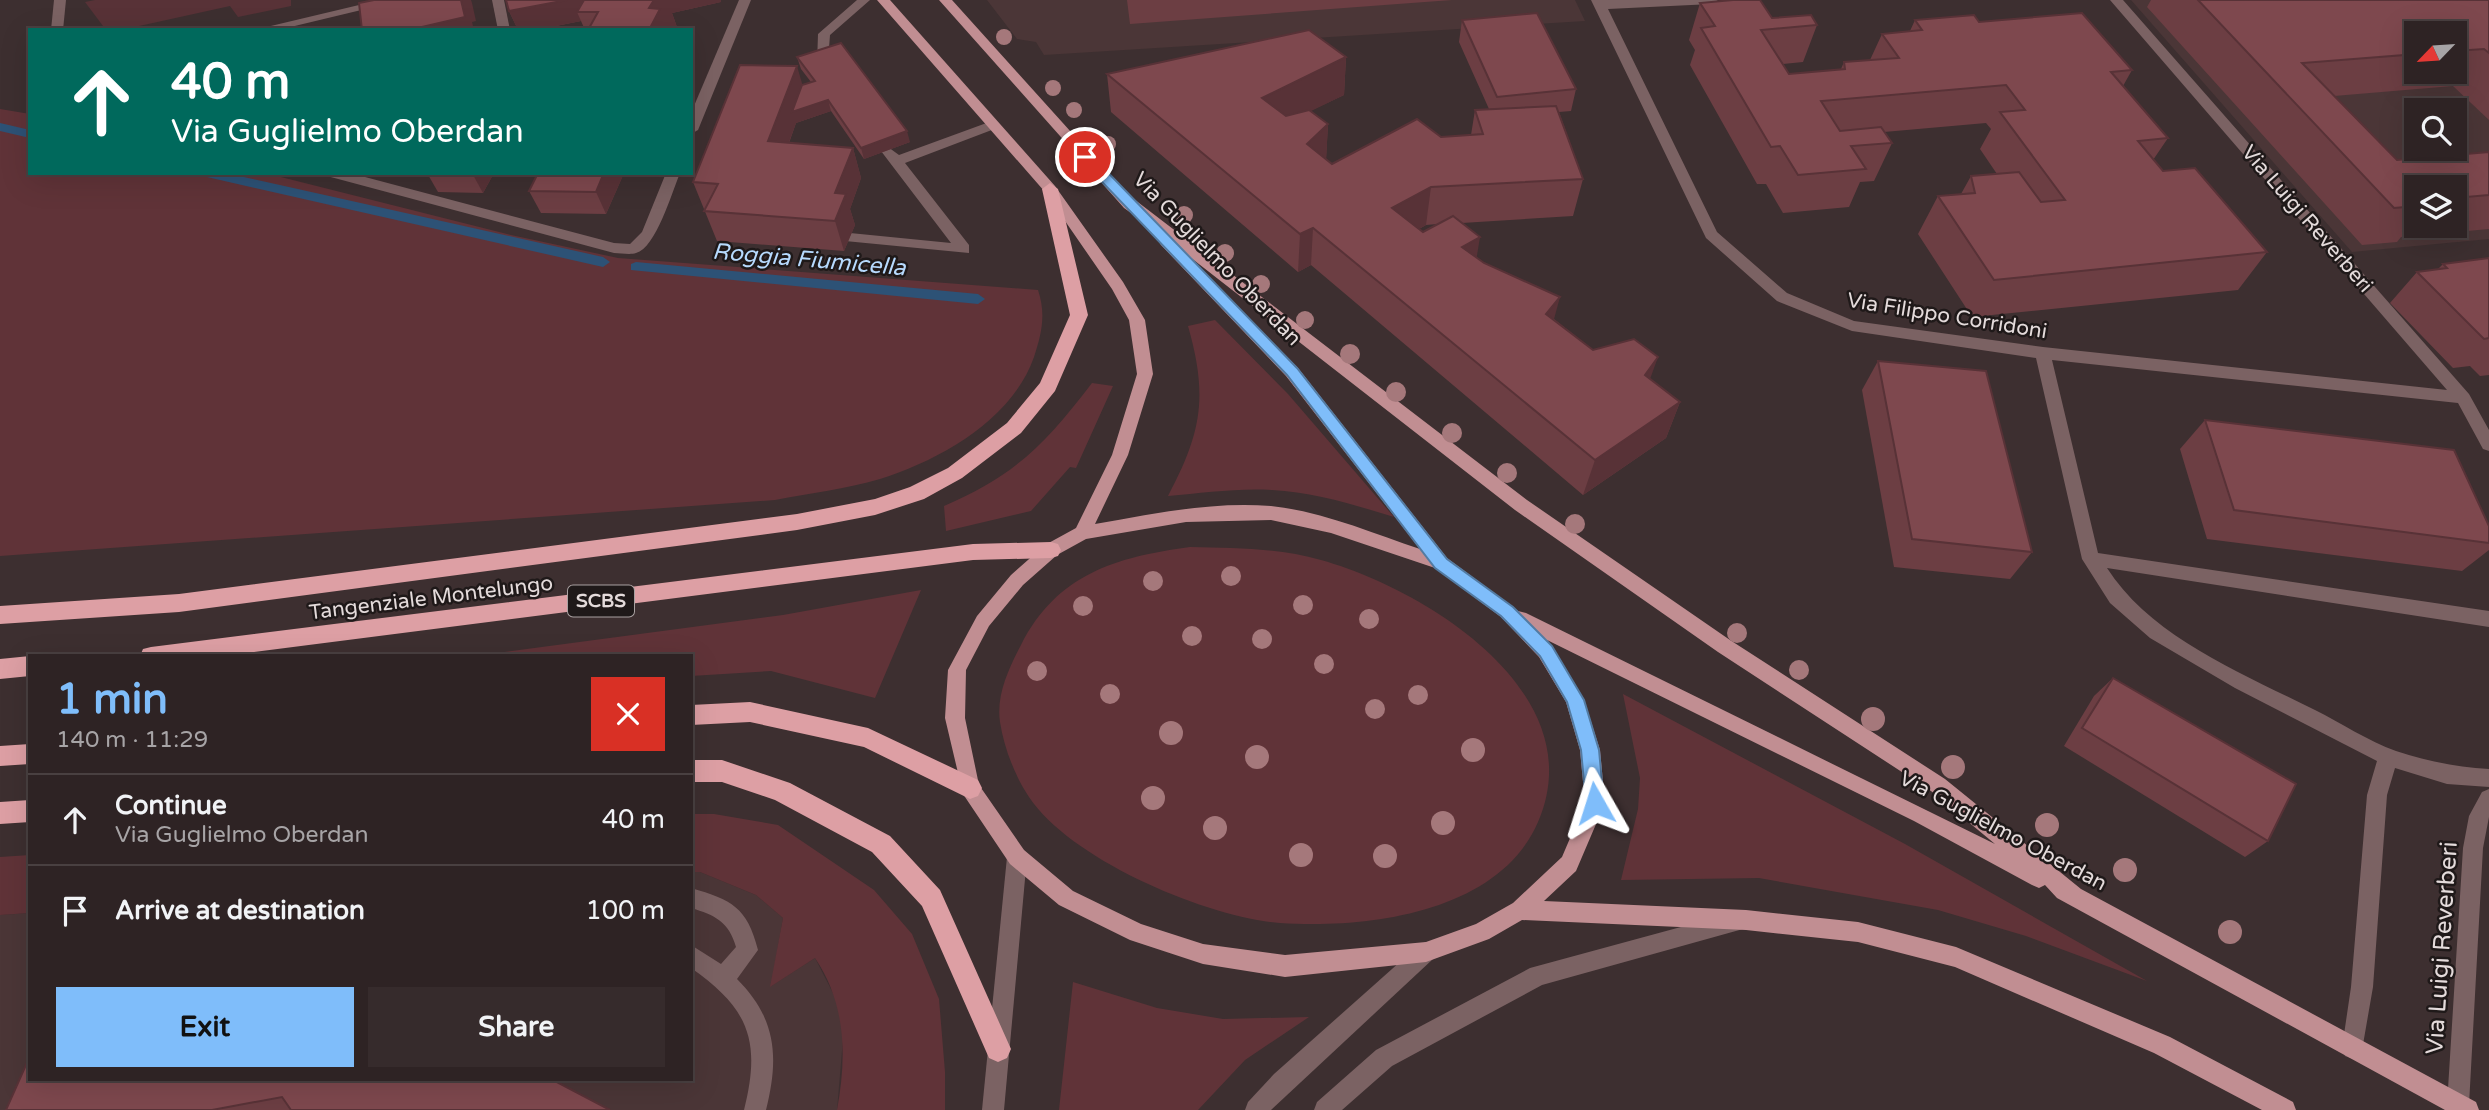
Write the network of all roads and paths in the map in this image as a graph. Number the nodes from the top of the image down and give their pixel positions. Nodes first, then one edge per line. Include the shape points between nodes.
1 (60, 0) edge
2 (397, 0) edge
3 (498, 0) edge
4 (745, 0) edge
5 (864, 0) edge
6 (883, 0) edge
7 (944, 0) edge
8 (1712, 0) edge
9 (2116, 0) edge
10 (1599, 3) edge
11 (329, 15) junction
12 (57, 28) edge
13 (269, 28) edge
14 (330, 28) edge
15 (504, 28) edge
16 (822, 61) edge
17 (693, 125) edge
18 (992, 125) junction
19 (340, 175) edge
20 (672, 175) edge
21 (1050, 189) junction
22 (1121, 196) junction
23 (850, 238) dead end
24 (2043, 353) junction
25 (2463, 398) junction
26 (2489, 445) edge
27 (1082, 533) junction
28 (1051, 551) junction
29 (2091, 559) junction
30 (1441, 563) junction
31 (1507, 612) junction
32 (0, 615) edge
33 (2489, 619) edge
34 (167, 654) edge
35 (28, 666) edge
36 (0, 669) edge
37 (693, 715) edge
38 (28, 754) edge
39 (0, 756) edge
40 (2388, 757) junction
41 (693, 771) edge
42 (2489, 778) edge
43 (970, 788) junction
44 (2489, 798) edge
45 (28, 811) edge
46 (0, 813) edge
47 (1017, 857) junction
48 (2073, 895) junction
49 (693, 899) edge
50 (1520, 910) junction
51 (1746, 920) junction
52 (1426, 952) junction
53 (693, 956) edge
54 (724, 978) junction
55 (2353, 1048) junction
56 (998, 1049) junction
57 (2463, 1107) edge
58 (755, 1110) edge
59 (993, 1110) edge
60 (1256, 1110) edge
61 (1325, 1110) edge
62 (2285, 1110) edge

1 - 12 street
2 - 11 street
3 - 15 street
4 - 17 street
5 - 16 street via 824,34
6 - 18 main road
7 - 22 main road, Via Guglielmo Oberdan
8 - 10 street
9 - 25 street, Via Luigi Reverberi
10 - 24 street, Via Filippo Corridoni via 1711,235 1782,297 1852,326
11 - 13 street
11 - 14 street
18 - 21 main road
18 - 23 street via 892,156 964,249
19 - 20 street via 614,248 634,249 648,234
21 - 27 main road via 1118,286 1136,320 1145,374 1120,455
21 - 32 highway via 1079,315 1048,386 1014,428 955,473 917,493 875,507 770,526 179,603
22 - 30 main road, Via Guglielmo Oberdan via 1292,372
22 - 48 main road via 1521,505 1724,646 1938,785
24 - 25 street, Via Filippo Corridoni
24 - 29 street
25 - 26 street, Via Luigi Reverberi
27 - 28 main road
27 - 30 main road via 1185,515 1271,513 1332,526
28 - 34 highway, Tangenziale Montelungo / SCBS via 973,552
28 - 43 main road via 1017,579 983,621 957,670 955,718
29 - 33 street
29 - 40 street via 2116,598 2156,633
30 - 31 main road
31 - 48 main road, Via Guglielmo Oberdan via 1921,815
31 - 50 main road via 1546,651 1575,700 1590,750 1595,803 1569,864
35 - 36 highway
37 - 43 highway via 750,712 868,738
38 - 39 highway
40 - 42 street via 2447,775
40 - 55 street via 2377,795
41 - 56 highway via 722,771 782,791 881,844 931,898
43 - 47 main road
44 - 57 street, Via Luigi Reverberi via 2479,816 2473,848
45 - 46 highway
47 - 52 main road via 1066,898 1137,933 1203,954 1285,966
47 - 56 street
48 - 55 main road, Via Guglielmo Oberdan
49 - 54 street via 723,907 742,924 747,950
50 - 51 main road
50 - 52 main road via 1482,932
51 - 61 street via 1538,975 1384,1058
51 - 62 main road via 1858,932 1956,957 2162,1045
52 - 60 street
53 - 54 street
54 - 58 street via 737,992 758,1034 764,1069
55 - 57 main road, Via Guglielmo Oberdan
56 - 59 street

